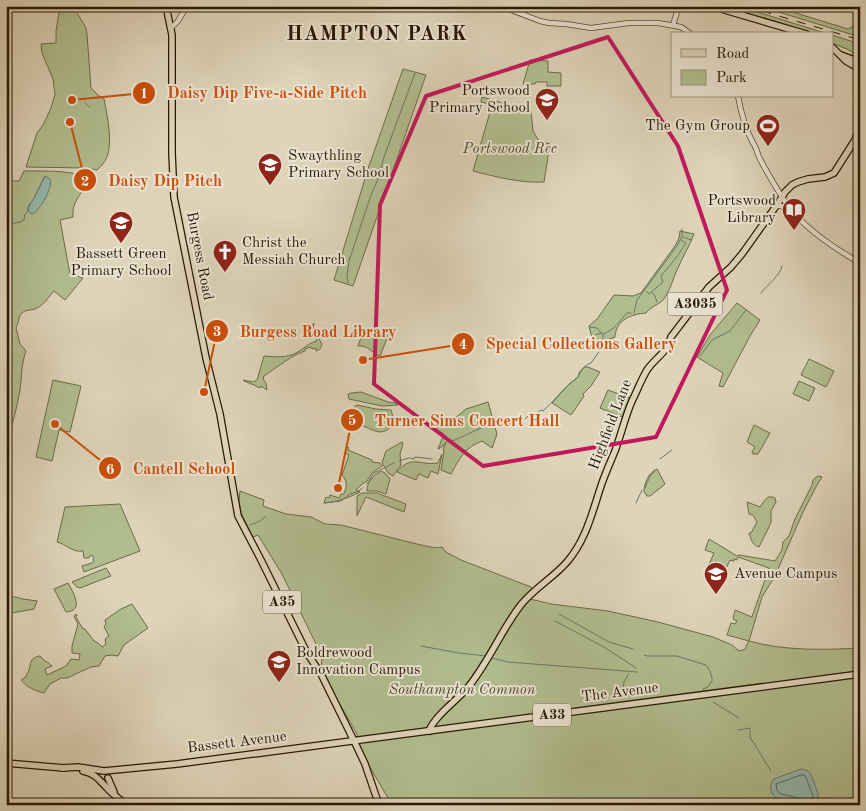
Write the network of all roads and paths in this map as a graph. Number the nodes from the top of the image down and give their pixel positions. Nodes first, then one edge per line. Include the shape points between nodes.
1 (166, 6) edge
2 (187, 6) edge
3 (501, 6) edge
4 (679, 6) edge
5 (711, 6) edge
6 (179, 18) junction
7 (169, 20) junction
8 (673, 25) junction
9 (171, 28) junction
10 (688, 32) edge
11 (799, 32) edge
12 (834, 49) edge
13 (841, 55) junction
14 (858, 61) edge
15 (860, 68) edge
16 (738, 98) edge
17 (860, 127) edge
18 (782, 197) junction
19 (776, 206) junction
20 (792, 211) junction
21 (860, 263) edge
22 (860, 674) edge
23 (428, 731) junction
24 (368, 739) junction
25 (354, 741) junction
26 (359, 750) junction
27 (6, 763) edge
28 (62, 768) junction
29 (106, 774) junction
30 (100, 780) junction
31 (115, 794) junction
32 (126, 805) edge
33 (379, 805) edge

1 - 7 main road, Burgess Road / A35
2 - 6 street
3 - 8 street via 545,22 586,28 645,22
4 - 8 street
5 - 11 main road
6 - 7 street
6 - 9 street
7 - 9 main road, Burgess Road / A35
8 - 10 street
9 - 25 main road, Burgess Road / A35 via 174,197 237,513
12 - 13 main road
13 - 14 main road
13 - 15 main road
16 - 18 street via 749,136
17 - 18 main road, A3035 via 834,173 798,182
18 - 19 main road, Highfield Lane / A3035
18 - 20 street
19 - 20 street
19 - 23 main road, Highfield Lane / A3035 via 742,254 697,301 671,337 667,348 646,371 625,419 590,521 567,562 519,608 480,671
20 - 21 street via 823,239
22 - 23 main road, The Avenue / A33
23 - 24 main road, The Avenue / A33
24 - 25 main road, The Avenue / A33
24 - 26 main road
25 - 26 main road, Burgess Road / A35
25 - 29 main road, Bassett Avenue / A33 via 124,769
26 - 33 main road, Burgess Road / A35
27 - 28 main road
28 - 29 main road via 78,767
28 - 30 main road via 88,773
29 - 30 main road via 99,774
29 - 31 main road
30 - 31 main road
31 - 32 main road

